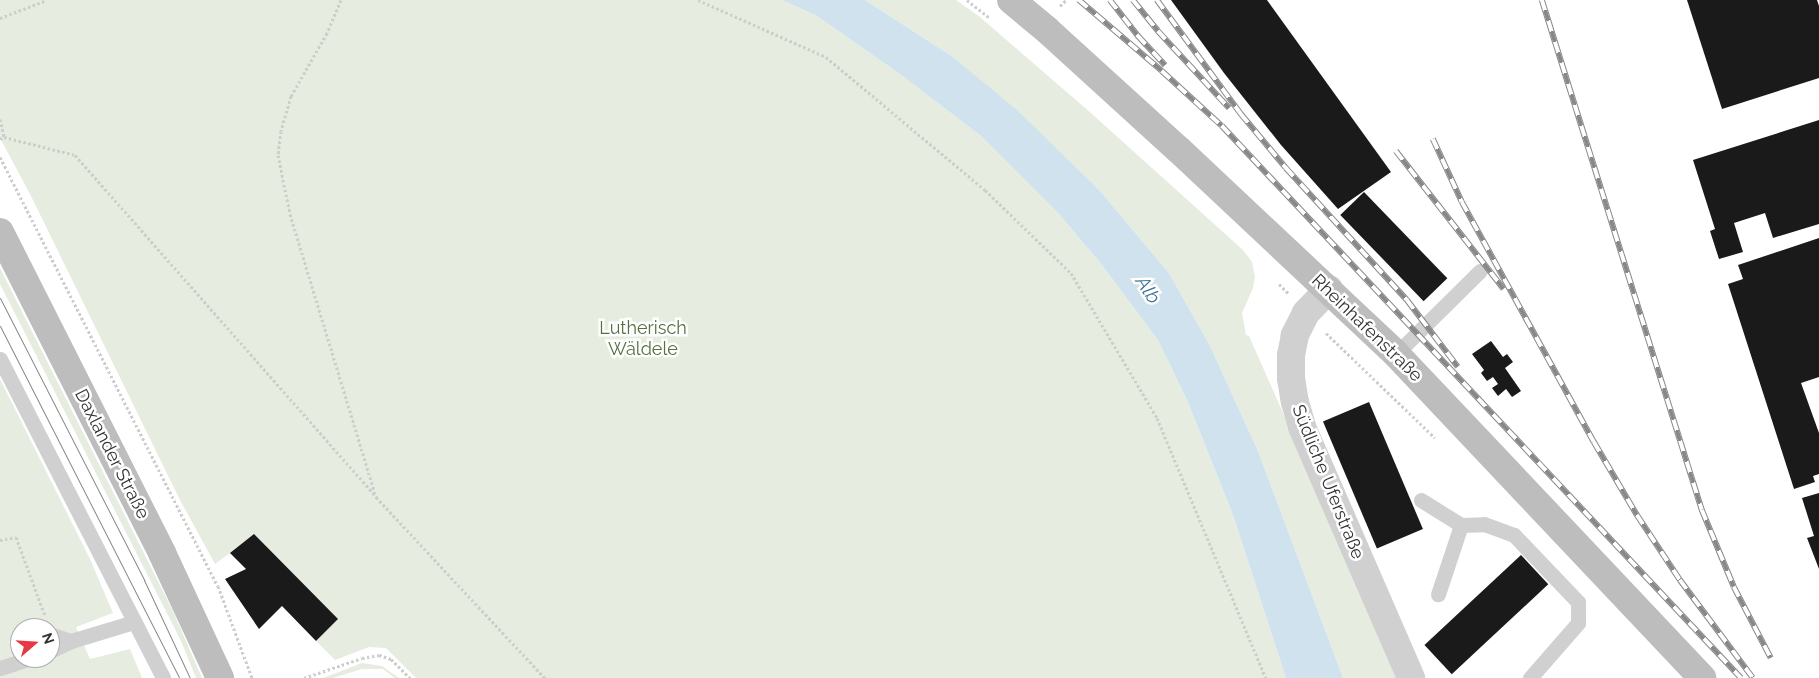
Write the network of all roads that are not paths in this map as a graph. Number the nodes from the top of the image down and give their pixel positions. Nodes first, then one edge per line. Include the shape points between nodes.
1 (1011, 0) edge
2 (0, 232) edge
3 (1480, 271) dead end
4 (1329, 290) junction
5 (1396, 354) junction
6 (0, 359) edge
7 (1422, 500) dead end
8 (1462, 525) junction
9 (1438, 594) dead end
10 (134, 622) junction
11 (60, 638) edge
12 (71, 641) junction
13 (60, 646) edge
14 (163, 678) edge
15 (220, 678) edge
16 (1411, 678) edge
17 (1530, 678) edge
18 (1702, 678) edge

1 - 4 main road, Rheinhafenstraße via 1048,30
2 - 15 main road, Daxlander Straße via 162,553
3 - 5 lane
4 - 5 main road, Rheinhafenstraße
4 - 16 street, Südliche Uferstraße via 1306,313 1295,335 1290,378 1295,402 1302,427
5 - 18 main road, Rheinhafenstraße
6 - 10 lane
7 - 8 lane
8 - 9 lane
8 - 17 lane via 1484,524 1514,535 1578,602 1578,623
10 - 12 lane
10 - 14 lane
11 - 12 lane
12 - 13 lane

